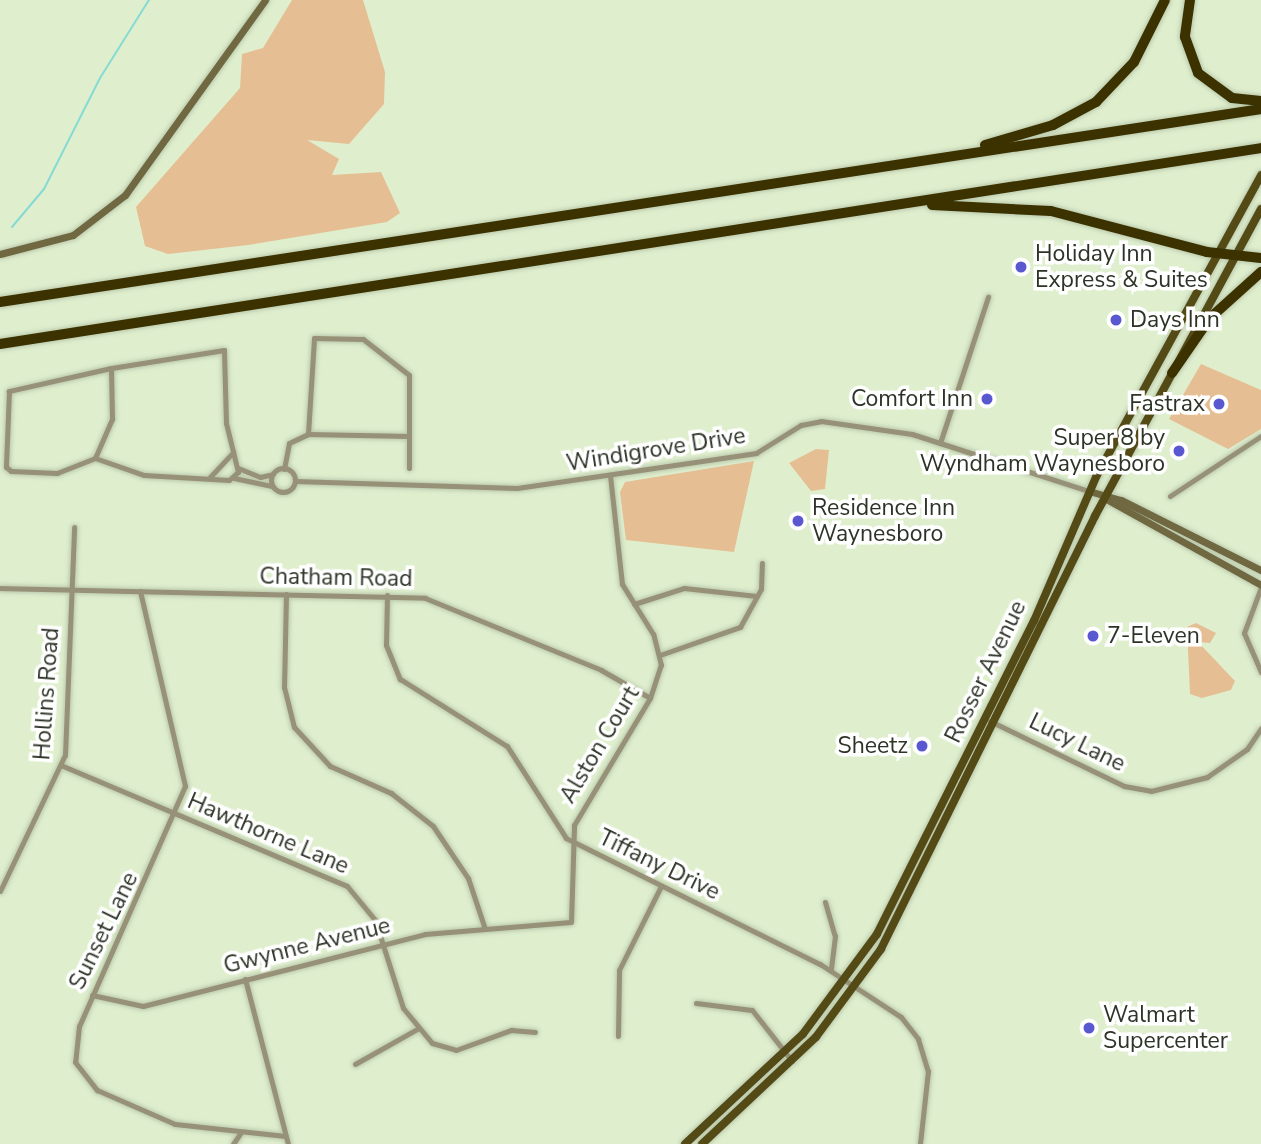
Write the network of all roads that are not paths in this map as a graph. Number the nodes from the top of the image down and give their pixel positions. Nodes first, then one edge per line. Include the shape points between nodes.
1 (265, 0) edge
2 (1165, 0) edge
3 (1190, 0) edge
4 (1261, 101) edge
5 (1261, 109) edge
6 (1261, 148) edge
7 (894, 164) junction
8 (1261, 175) edge
9 (876, 208) junction
10 (1261, 209) edge
11 (1217, 252) junction
12 (0, 254) edge
13 (1235, 254) junction
14 (1261, 258) edge
15 (1261, 272) edge
16 (988, 297) dead end
17 (0, 302) edge
18 (0, 344) edge
19 (111, 368) junction
20 (1172, 373) junction
21 (307, 434) junction
22 (409, 436) junction
23 (1261, 436) edge
24 (940, 443) junction
25 (233, 451) junction
26 (95, 458) junction
27 (226, 460) junction
28 (237, 466) junction
29 (409, 468) dead end
30 (218, 469) junction
31 (284, 469) junction
32 (273, 474) junction
33 (610, 475) junction
34 (210, 477) junction
35 (234, 478) junction
36 (224, 479) junction
37 (295, 481) junction
38 (272, 486) junction
39 (1089, 491) junction
40 (1170, 496) dead end
41 (1105, 498) junction
42 (74, 527) dead end
43 (762, 563) dead end
44 (1261, 570) edge
45 (1261, 586) edge
46 (0, 588) edge
47 (72, 589) junction
48 (140, 591) junction
49 (286, 594) junction
50 (387, 595) junction
51 (757, 596) junction
52 (634, 604) junction
53 (660, 655) junction
54 (1261, 672) edge
55 (650, 698) junction
56 (984, 718) junction
57 (995, 723) junction
58 (1261, 728) edge
59 (63, 766) junction
60 (176, 814) junction
61 (574, 843) junction
62 (661, 886) junction
63 (0, 891) edge
64 (825, 902) dead end
65 (484, 926) junction
66 (535, 926) joint
67 (384, 944) junction
68 (831, 970) junction
69 (245, 979) junction
70 (848, 979) junction
71 (858, 984) junction
72 (92, 995) junction
73 (696, 1003) dead end
74 (417, 1029) junction
75 (535, 1032) dead end
76 (618, 1036) dead end
77 (784, 1053) junction
78 (792, 1061) junction
79 (355, 1064) dead end
80 (241, 1132) junction
81 (285, 1136) junction
82 (233, 1144) edge
83 (288, 1144) edge
84 (685, 1144) edge
85 (702, 1144) edge
86 (920, 1144) edge

1 - 12 street via 125,195 73,235
2 - 7 highway via 1134,62 1089,107 1021,135
3 - 4 highway via 1185,37 1198,73 1232,98
5 - 7 highway
6 - 9 highway
7 - 17 highway
8 - 11 main road, Rosser Avenue
9 - 11 highway via 1033,208
9 - 18 highway
10 - 13 main road, Rosser Avenue
11 - 13 highway
11 - 39 main road, Rosser Avenue
13 - 14 highway
13 - 20 main road, Rosser Avenue
15 - 20 highway via 1210,318
16 - 24 street
19 - 25 street via 225,350
19 - 26 street via 112,419
19 - 26 street via 9,391 6,467 11,471 57,473
20 - 41 main road, Rosser Avenue
21 - 22 street
21 - 22 street via 314,338 358,338 409,376
21 - 31 street via 289,443
22 - 29 street
23 - 40 street
24 - 33 street, Windigrove Drive via 873,426 812,422 763,451
24 - 39 street, Windigrove Drive
25 - 27 street
25 - 28 street
26 - 34 street via 144,475
27 - 28 street
27 - 30 street
28 - 32 street via 260,477
28 - 35 street
30 - 34 street
30 - 36 street
31 - 32 street
31 - 37 street
32 - 38 street
33 - 37 street, Windigrove Drive via 505,489
33 - 52 street via 621,576
34 - 36 street
35 - 36 street
35 - 38 street
37 - 38 street, Windigrove Drive via 286,492
39 - 41 street
39 - 56 main road, Rosser Avenue
41 - 44 street via 1121,500
41 - 45 street
41 - 57 main road, Rosser Avenue
42 - 47 street, Hollins Road
43 - 51 street
45 - 54 street via 1244,629
46 - 47 street, Chatham Road
47 - 48 street, Chatham Road
47 - 59 street, Hollins Road
48 - 49 street, Chatham Road
48 - 60 street, Sunset Lane via 185,769
49 - 50 street, Chatham Road
49 - 65 street via 284,687 295,727 330,766 391,793 433,826 468,878
50 - 55 street, Chatham Road via 447,603
50 - 61 street, Tiffany Drive via 386,645 400,680 425,701 507,746 528,772 551,822
51 - 52 street via 684,588
51 - 53 street via 740,627
52 - 53 street
53 - 55 street, Alston Court
55 - 61 street, Alston Court via 580,811
56 - 57 street, Lucy Lane
56 - 70 main road, Rosser Avenue
57 - 58 street, Lucy Lane via 1112,781 1151,790 1207,777 1247,749
57 - 71 main road, Rosser Avenue
59 - 60 street, Hawthorne Lane
59 - 63 street, Hollins Road
60 - 67 street, Hawthorne Lane via 338,880 369,908
60 - 72 street, Sunset Lane
61 - 62 street, Tiffany Drive
61 - 66 street, Alston Court via 573,918 565,926
62 - 68 street, Tiffany Drive
62 - 76 street via 619,970
64 - 68 street via 836,946
65 - 66 street, Gwynne Avenue
65 - 67 street, Gwynne Avenue
67 - 69 street, Gwynne Avenue
67 - 74 street, Hawthorne Lane via 398,998
68 - 70 street, Tiffany Drive
69 - 72 street, Gwynne Avenue via 134,1007
69 - 81 street
70 - 71 street, Tiffany Drive
70 - 77 main road, Rosser Avenue
71 - 78 main road, Rosser Avenue
71 - 86 street, Tiffany Drive via 901,1017 920,1043 928,1071
72 - 80 street, Sunset Lane via 72,1047 90,1085 175,1124
73 - 77 street via 752,1010
74 - 75 street, Hawthorne Lane via 432,1043 456,1050 510,1030
74 - 79 street
77 - 78 street
77 - 84 main road, Rosser Avenue
78 - 85 main road, Rosser Avenue
80 - 81 street, Sunset Lane
80 - 82 street
81 - 83 street

